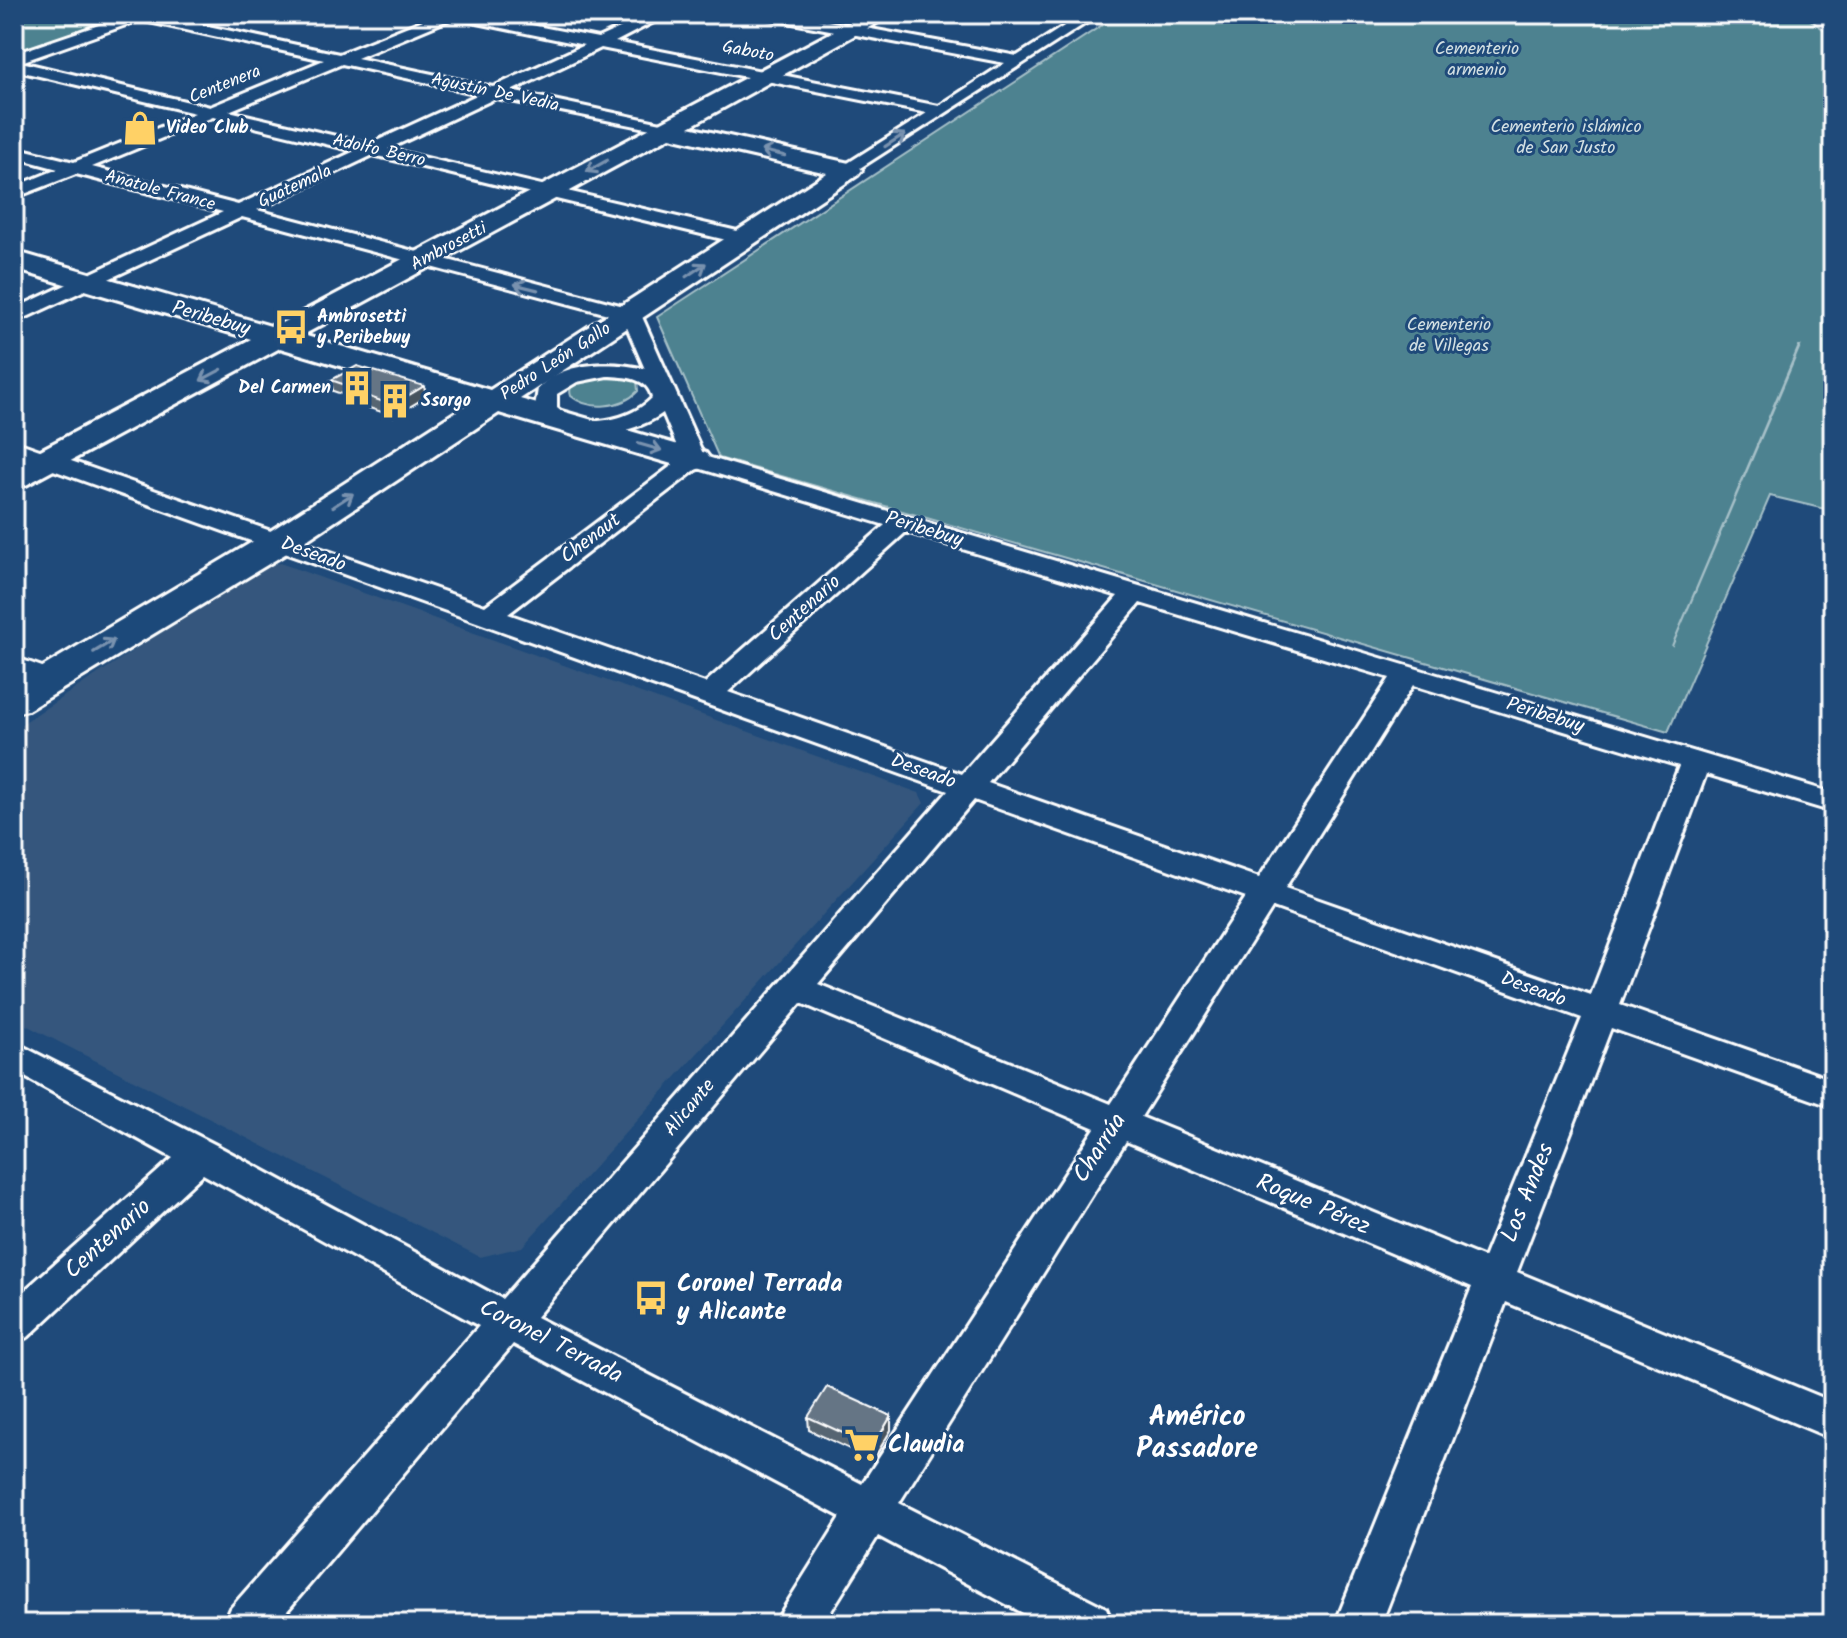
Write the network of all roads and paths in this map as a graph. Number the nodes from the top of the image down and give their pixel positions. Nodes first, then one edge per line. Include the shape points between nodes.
1 (452, 14) edge
2 (662, 14) edge
3 (766, 14) edge
4 (882, 14) edge
5 (1093, 14) edge
6 (142, 15) edge
7 (851, 30) junction
8 (601, 43) junction
9 (339, 60) junction
10 (1019, 61) junction
11 (14, 62) edge
12 (765, 75) junction
13 (494, 93) junction
14 (213, 111) junction
15 (941, 111) junction
16 (665, 129) junction
17 (373, 150) junction
18 (14, 152) edge
19 (74, 168) junction
20 (849, 170) junction
21 (550, 192) junction
22 (14, 193) edge
23 (241, 212) junction
24 (743, 238) junction
25 (14, 260) edge
26 (423, 260) junction
27 (88, 283) junction
28 (632, 314) junction
29 (14, 317) edge
30 (280, 339) junction
31 (663, 390) junction
32 (495, 402) junction
33 (558, 420) junction
34 (14, 448) edge
35 (48, 460) junction
36 (694, 460) junction
37 (14, 478) edge
38 (902, 523) junction
39 (277, 543) junction
40 (1135, 593) junction
41 (487, 617) junction
42 (14, 665) edge
43 (1406, 674) junction
44 (49, 679) junction
45 (708, 695) junction
46 (14, 701) edge
47 (1696, 761) junction
48 (968, 788) junction
49 (1833, 803) edge
50 (1267, 895) junction
51 (794, 987) junction
52 (1600, 1014) junction
53 (14, 1055) edge
54 (1833, 1094) edge
55 (1117, 1122) junction
56 (201, 1154) junction
57 (1492, 1281) junction
58 (508, 1322) junction
59 (14, 1325) edge
60 (1833, 1421) edge
61 (870, 1508) junction
62 (247, 1624) edge
63 (797, 1624) edge
64 (1090, 1624) edge
65 (1358, 1624) edge

1 - 8 street, Gaboto
1 - 9 street, Centenera
2 - 8 street, Guatemala
3 - 7 street
4 - 7 street, Ambrosetti
5 - 10 street, Pedro León Gallo
6 - 9 street, Agustín De Vedia
6 - 11 street
7 - 10 street
7 - 12 street, Ambrosetti
8 - 12 street, Gaboto
8 - 13 street, Guatemala
9 - 13 street, Agustín De Vedia
9 - 14 street, Centenera
10 - 15 street, Pedro León Gallo
11 - 14 street, Adolfo Berro
12 - 15 street, Gaboto
12 - 16 street, Ambrosetti
13 - 16 street, Agustín De Vedia
13 - 17 street, Guatemala
14 - 17 street, Adolfo Berro
14 - 19 street, Centenera
20 -> 15 street, Pedro León Gallo
20 -> 16 street, Agustín De Vedia
16 -> 21 street, Ambrosetti
17 - 21 street, Adolfo Berro
17 - 23 street, Guatemala
18 - 19 street, Anatole France
19 - 22 street, Centenera
19 - 23 street, Anatole France
20 - 24 street, Pedro León Gallo
21 - 24 street, Adolfo Berro
21 - 26 street, Ambrosetti
23 - 26 street, Anatole France
23 - 27 street, Guatemala
28 -> 24 street, Pedro León Gallo
25 - 27 street, Peribebuy
28 -> 26 street, Anatole France
26 - 30 street, Ambrosetti
27 - 29 street, Guatemala
27 - 30 street, Peribebuy
28 - 31 street
28 - 32 street, Pedro León Gallo
30 - 32 street, Peribebuy
30 -> 35 street, Ambrosetti
31 - 33 street via 657,408 630,422 593,426
31 - 33 street via 644,375 627,371 577,375 554,385 546,395 544,405
31 - 36 street
32 - 33 street, Peribebuy
39 -> 32 street, Pedro León Gallo
33 -> 36 street, Peribebuy
34 - 35 street, Deseado
35 - 37 street, Ambrosetti
35 - 39 street, Deseado
36 - 38 street, Peribebuy
36 - 41 street, Chenaut
38 - 40 street, Peribebuy
38 - 45 street, Centenario
39 - 41 street, Deseado
44 -> 39 street, Pedro León Gallo
40 - 43 street, Peribebuy
40 - 48 street, Alicante
41 - 45 street, Deseado
42 - 44 street
43 - 47 street, Peribebuy
43 - 50 street, Charrúa
44 - 46 street, Pedro León Gallo
45 - 48 street, Deseado
47 - 49 street, Peribebuy
47 - 52 street, Los Andes
48 - 50 street, Deseado
48 - 51 street, Alicante
50 - 52 street, Deseado
50 - 55 street, Charrúa
51 - 55 street, Roque Pérez
51 - 58 street, Alicante
52 - 54 street, Deseado
52 - 57 street, Los Andes
53 - 56 street, Coronel Terrada
55 - 57 street, Roque Pérez
55 - 61 street, Charrúa
56 - 58 street, Coronel Terrada
56 - 59 street, Centenario
57 - 60 street, Roque Pérez
57 - 65 street, Los Andes
58 - 61 street, Coronel Terrada
58 - 62 street, Alicante
61 - 63 street, Charrúa
61 - 64 street, Coronel Terrada

